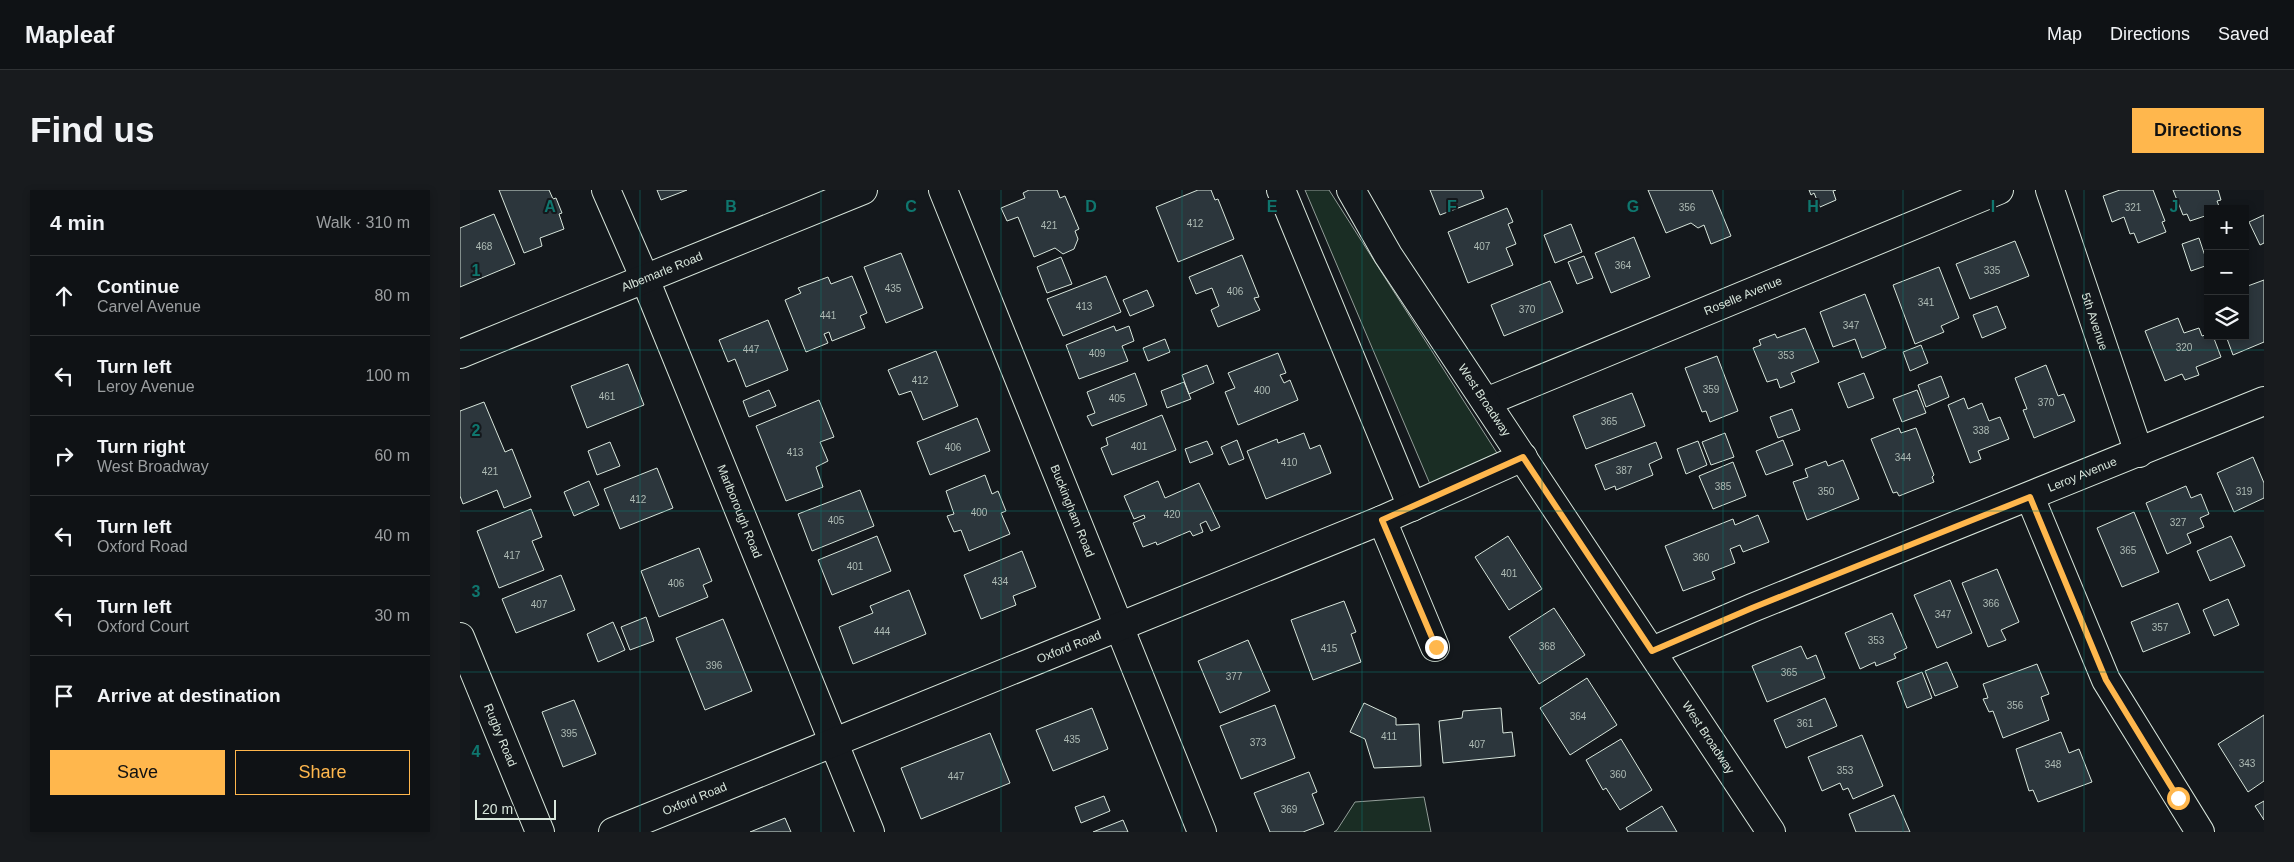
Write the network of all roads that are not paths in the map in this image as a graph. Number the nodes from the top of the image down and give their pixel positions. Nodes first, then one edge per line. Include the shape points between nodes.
1 (606, 190) edge
2 (863, 190) edge
3 (943, 190) edge
4 (1280, 190) edge
5 (1351, 190) edge
6 (2000, 190) edge
7 (2050, 190) edge
8 (645, 279) junction
9 (460, 354) edge
10 (2264, 401) edge
11 (1486, 402) junction
12 (2139, 453) junction
13 (1523, 457) junction
14 (2030, 497) junction
15 (1412, 506) junction
16 (1382, 520) junction
17 (1120, 626) junction
18 (460, 638) edge
19 (1436, 647) dead end
20 (1652, 651) junction
21 (833, 742) junction
22 (540, 832) edge
23 (613, 832) edge
24 (870, 832) edge
25 (1202, 832) edge
26 (1771, 832) edge
27 (2200, 832) edge

1 - 8 street, Marlborough Road
2 - 8 street, Albemarle Road
3 - 17 street, Buckingham Road
4 - 15 street
5 - 11 street, West Broadway via 1388,255
6 - 11 street, Roselle Avenue
7 - 12 street, 5th Avenue
8 - 9 street, Albemarle Road
8 - 21 street, Marlborough Road
10 - 12 street, Leroy Avenue
11 - 13 street, West Broadway
12 - 14 street, Leroy Avenue
13 - 15 street, Oxford Road
13 - 20 street, West Broadway
14 - 20 street, Leroy Avenue
14 - 27 street via 2106,680
15 - 16 street, Oxford Road
16 - 17 street, Oxford Road
16 - 19 street
17 - 21 street, Oxford Road
17 - 25 street, Buckingham Road
18 - 22 street, Rugby Road
20 - 26 street, West Broadway
21 - 23 street, Oxford Road
21 - 24 street, Marlborough Road

